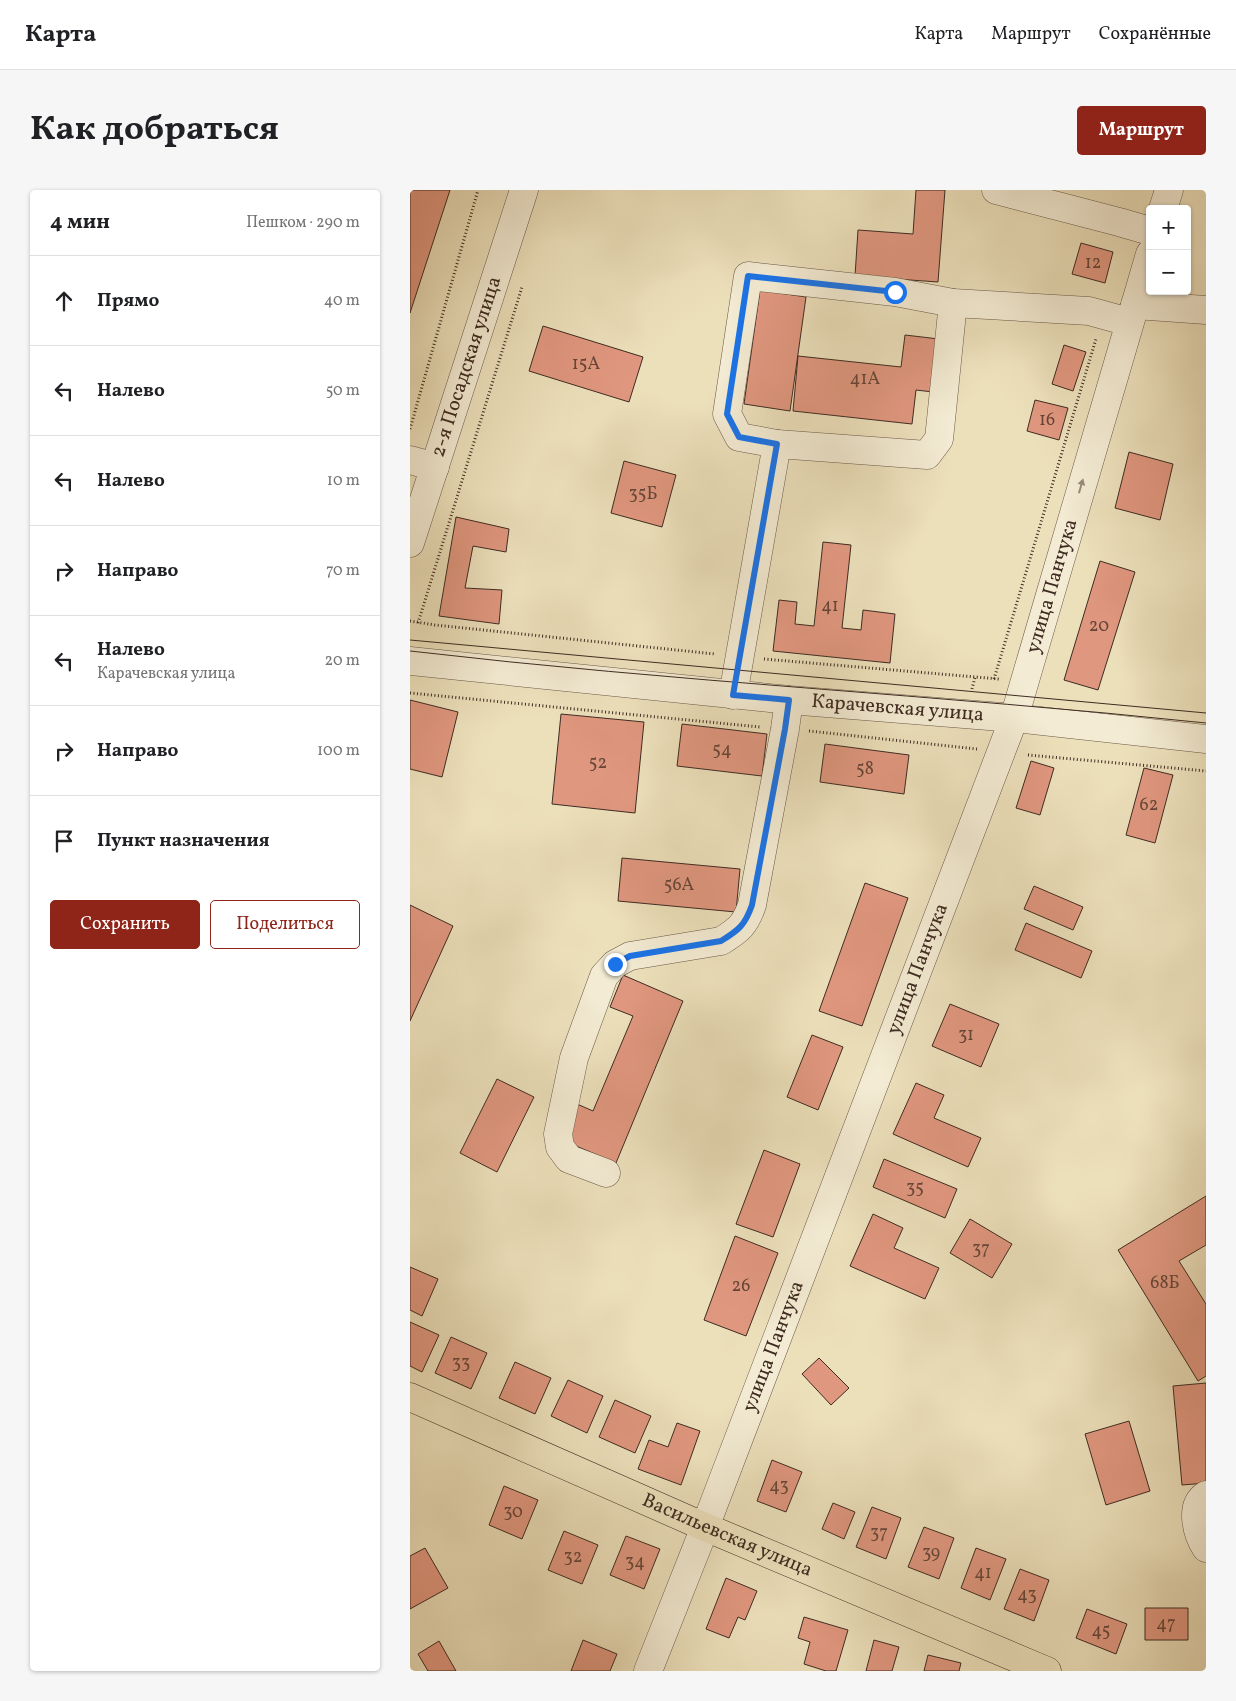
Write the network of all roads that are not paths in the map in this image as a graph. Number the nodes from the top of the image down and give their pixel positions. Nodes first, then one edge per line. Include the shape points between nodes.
1 (524, 190) edge
2 (996, 190) edge
3 (1169, 190) edge
4 (1164, 205) edge
5 (1146, 230) edge
6 (1146, 267) edge
7 (953, 303) junction
8 (1206, 310) edge
9 (1132, 314) junction
10 (777, 444) junction
11 (423, 463) edge
12 (410, 543) edge
13 (410, 661) edge
14 (733, 695) junction
15 (789, 700) junction
16 (1014, 718) junction
17 (1206, 739) edge
18 (606, 1173) dead end
19 (410, 1397) edge
20 (1206, 1495) edge
21 (705, 1527) junction
22 (1206, 1548) edge
23 (648, 1671) edge
24 (1046, 1671) edge

1 - 11 street, 2-я Посадская улица
2 - 5 street
3 - 4 street
6 - 9 street, улица Панчука
7 - 9 street via 1088,311 1103,315
7 - 10 street via 939,440 927,455
7 - 10 street via 895,292 748,276 727,414 739,437
8 - 9 street
16 -> 9 street, улица Панчука
10 - 14 street
11 - 12 street, 2-я Посадская улица
13 - 14 street, Карачевская улица
14 - 15 street, Карачевская улица
15 - 16 street, Карачевская улица
15 - 18 street via 752,905 746,921 721,941 630,956 615,964 604,976 574,1058 558,1134 560,1147 568,1160
16 - 17 street, Карачевская улица
16 - 21 street, улица Панчука
19 - 21 main road, Васильевская улица
20 - 22 street via 1197,1504 1197,1523
21 - 23 street, улица Панчука
21 - 24 main road, Васильевская улица

